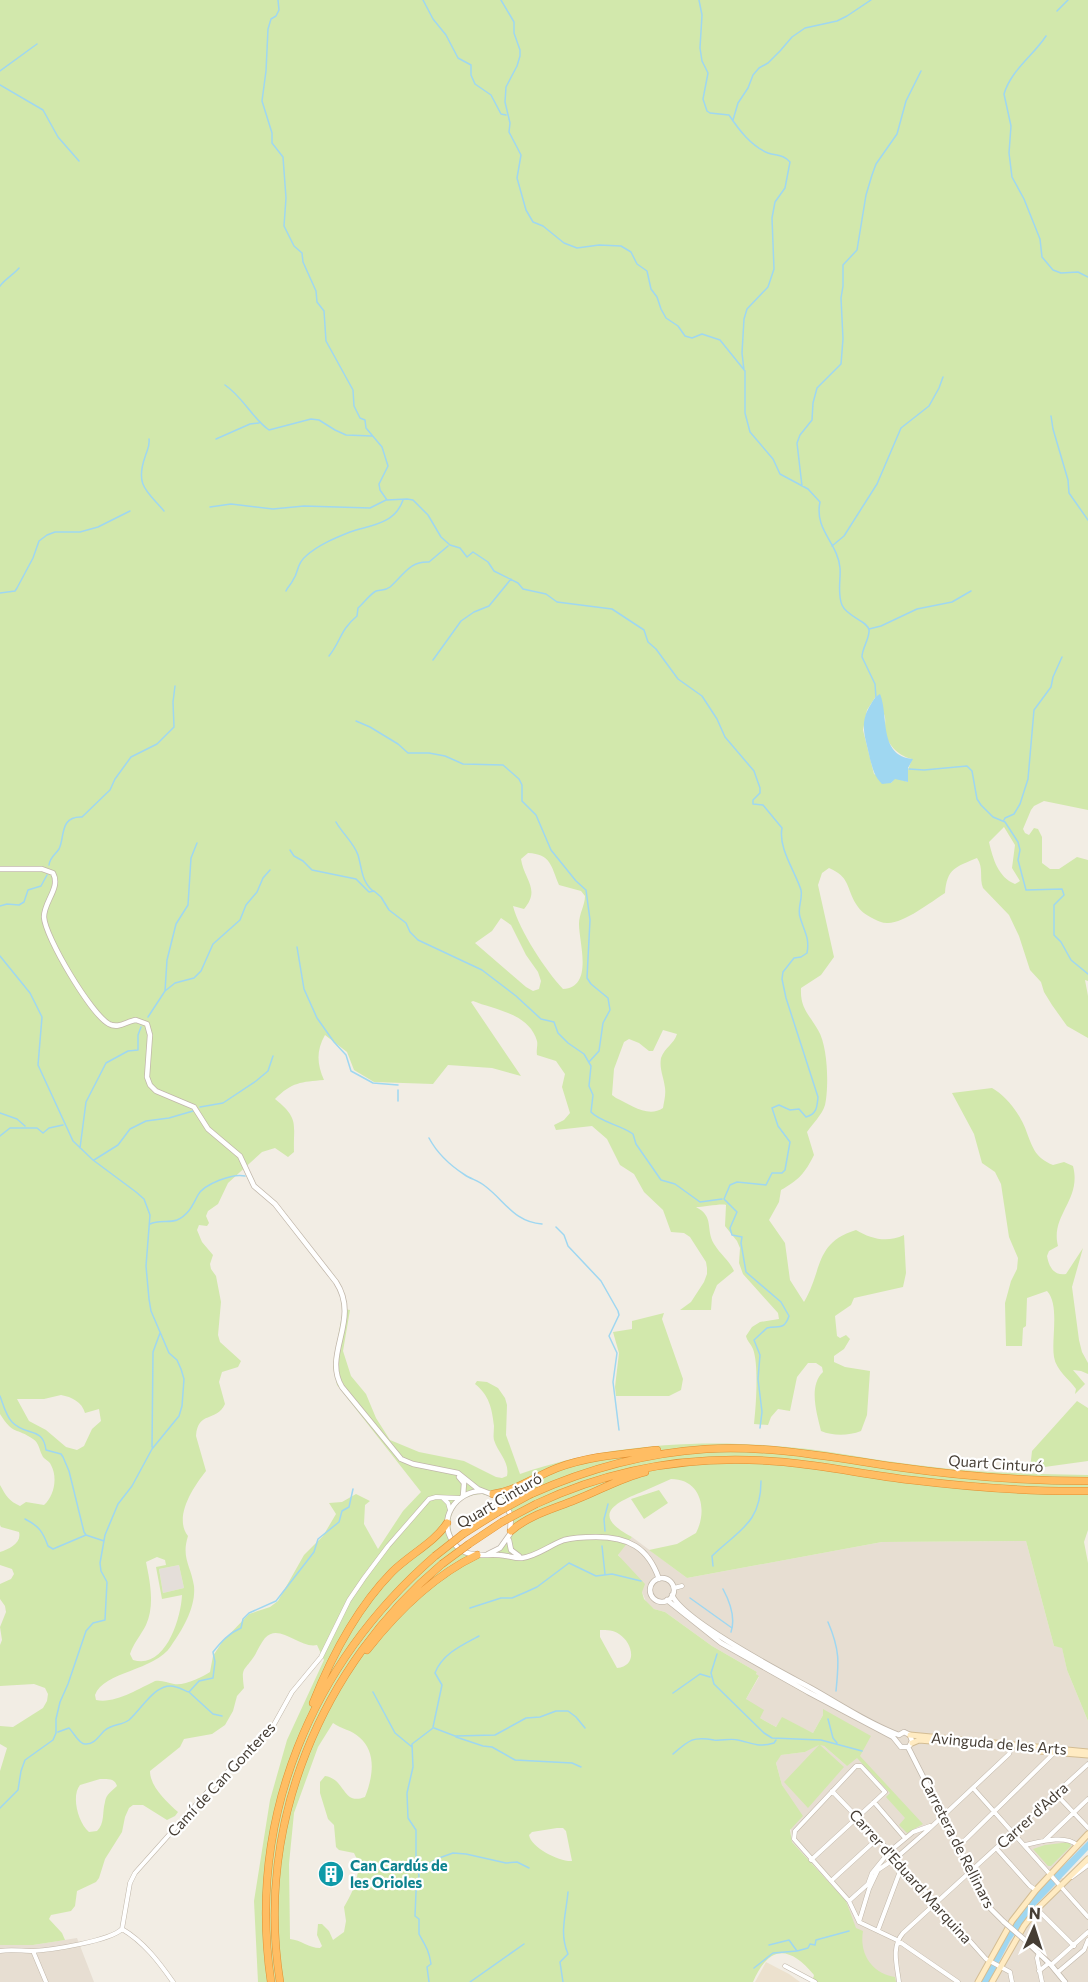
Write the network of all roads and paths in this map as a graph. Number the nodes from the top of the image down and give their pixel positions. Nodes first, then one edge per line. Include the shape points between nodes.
1 (0, 869) edge
2 (670, 1451) junction
3 (672, 1465) junction
4 (451, 1472) junction
5 (1088, 1481) edge
6 (1088, 1491) edge
7 (485, 1492) junction
8 (493, 1494) junction
9 (443, 1497) junction
10 (461, 1497) junction
11 (450, 1510) junction
12 (447, 1522) junction
13 (510, 1534) junction
14 (488, 1554) junction
15 (477, 1555) junction
16 (528, 1556) junction
17 (659, 1579) junction
18 (682, 1586) dead end
19 (674, 1588) junction
20 (672, 1595) junction
21 (667, 1600) junction
22 (304, 1732) junction
23 (312, 1735) junction
24 (910, 1735) junction
25 (898, 1737) junction
26 (910, 1745) junction
27 (1012, 1746) junction
28 (1055, 1752) junction
29 (1088, 1754) edge
30 (1088, 1764) edge
31 (973, 1788) junction
32 (832, 1791) junction
33 (1056, 1794) junction
34 (1088, 1799) edge
35 (874, 1803) junction
36 (994, 1811) junction
37 (1074, 1812) junction
38 (943, 1814) junction
39 (858, 1817) junction
40 (931, 1826) junction
41 (1088, 1828) edge
42 (916, 1831) junction
43 (1013, 1833) junction
44 (1088, 1834) edge
45 (919, 1837) junction
46 (906, 1838) junction
47 (877, 1839) junction
48 (1044, 1841) junction
49 (1025, 1845) junction
50 (1077, 1845) junction
51 (959, 1846) junction
52 (996, 1848) junction
53 (889, 1852) junction
54 (896, 1858) junction
55 (1088, 1859) edge
56 (811, 1860) junction
57 (1088, 1865) edge
58 (902, 1866) junction
59 (971, 1872) junction
60 (1050, 1875) junction
61 (1068, 1878) junction
62 (831, 1881) junction
63 (1060, 1886) junction
64 (1036, 1890) junction
65 (849, 1901) junction
66 (936, 1903) junction
67 (1037, 1909) junction
68 (1088, 1917) edge
69 (859, 1922) junction
70 (122, 1929) junction
71 (878, 1929) junction
72 (1088, 1932) edge
73 (897, 1940) junction
74 (1088, 1941) edge
75 (1074, 1946) junction
76 (0, 1951) edge
77 (33, 1951) junction
78 (1086, 1951) edge
79 (1039, 1953) junction
80 (990, 1961) junction
81 (1050, 1964) junction
82 (785, 1965) dead end
83 (1000, 1967) junction
84 (1040, 1971) junction
85 (1058, 1972) junction
86 (46, 1982) edge
87 (173, 1982) edge
88 (271, 1982) edge
89 (280, 1982) edge
90 (815, 1982) edge
91 (900, 1982) edge
92 (958, 1982) edge
93 (978, 1982) edge
94 (993, 1982) edge
95 (1012, 1982) edge
96 (1042, 1982) edge
97 (1065, 1982) edge

1 - 4 street via 46,869 55,876 45,924 80,991 111,1025 136,1020 147,1024 150,1085 192,1105 210,1131 237,1153 254,1186 281,1212 341,1290 345,1309 336,1368 341,1384 401,1459
2 - 5 highway, Quart Cinturó via 790,1452 981,1477
2 - 8 highway via 570,1463
2 - 22 highway, Quart Cinturó, bridge via 593,1470 531,1494 435,1556 397,1591 354,1643 323,1692
3 - 6 highway, Quart Cinturó via 718,1460 784,1462 976,1487
3 - 13 highway via 637,1474 536,1515
3 - 23 highway, Quart Cinturó, bridge via 644,1468 570,1489 502,1522 442,1564 391,1612 360,1651
4 - 7 street
4 - 10 street via 464,1483
7 - 8 street
7 - 10 street
8 - 13 street via 509,1509
9 - 10 street
9 - 11 street
9 - 70 street, Camí de Can Gonteres via 433,1497 425,1503 364,1578 321,1657 292,1692 272,1728 209,1790 135,1873
10 - 11 street
11 - 12 street
12 - 15 street via 456,1546
12 - 22 highway via 440,1533 393,1571 356,1616 329,1666
13 - 14 street via 500,1548
13 - 16 street via 512,1552
14 - 15 street
14 - 16 street
15 - 23 highway via 430,1586 382,1631 352,1670
16 - 17 street via 570,1538 619,1538 645,1554
17 - 19 street via 669,1580
17 - 21 street via 651,1585 651,1593 657,1600
18 - 19 street
19 - 20 street
20 - 21 street
20 - 25 street via 686,1611 735,1645
21 - 25 street via 721,1643
22 - 88 highway, Quart Cinturó via 284,1786 271,1850 266,1922
23 - 89 highway, Quart Cinturó via 291,1796 279,1860 275,1922
24 - 25 street via 904,1732
24 - 26 street, Carretera de Rellinars
24 - 27 main road, Avinguda de les Arts
25 - 26 street via 899,1746
26 - 27 main road, Avinguda de les Arts via 928,1740
26 - 38 street, Carretera de Rellinars
27 - 28 main road, Avinguda de les Arts
27 - 29 main road, Avinguda de les Arts
27 - 31 street via 1009,1754
28 - 29 main road, Avinguda de les Arts
28 - 36 street
30 - 33 street, Carrer d'Adra
31 - 36 street
31 - 38 street
32 - 35 street via 856,1766 861,1766 885,1792
32 - 39 street, Carrer d'Eduard Marquina
32 - 56 street via 795,1830 794,1839
33 - 37 street
33 - 43 street, Carrer d'Adra
34 - 37 street
35 - 39 street
35 - 46 street
36 - 43 street
36 - 51 street
37 - 41 street
37 - 48 street
38 - 40 street
38 - 51 street, Carretera de Rellinars
39 - 47 street, Carrer d'Eduard Marquina
39 - 56 street
40 - 42 street
40 - 45 street
42 - 45 street
42 - 46 street
43 - 49 street
43 - 52 street, Carrer d'Adra
44 - 50 main road
45 - 54 street
46 - 53 street
47 - 53 street, Carrer d'Eduard Marquina
47 - 62 street
48 - 49 street
48 - 50 street via 1070,1840
49 - 60 street
50 - 60 main road
51 - 59 street, Carretera de Rellinars
52 - 59 street, Carrer d'Adra
52 - 64 street
53 - 54 street, Carrer d'Eduard Marquina
53 - 65 street via 868,1884
54 - 58 street, Carrer d'Eduard Marquina
54 - 69 street via 874,1874
55 - 61 main road
56 - 62 street
57 - 61 street
58 - 66 street, Carrer d'Eduard Marquina
58 - 71 street
59 - 66 street, Carrer d'Adra
59 - 79 street, Carretera de Rellinars, bridge via 991,1909
60 - 63 street
60 - 64 main road
61 - 63 main road
62 - 65 street
63 - 67 main road
63 - 68 street
64 - 80 main road via 1012,1921
65 - 69 street
66 - 73 street, Carrer d'Adra
66 - 80 street, Carrer d'Eduard Marquina
67 - 75 street
67 - 83 main road
69 - 71 street
70 - 77 street via 109,1937
70 - 87 street via 135,1936
71 - 73 street
72 - 75 street
73 - 91 street
73 - 92 street
74 - 78 street
75 - 81 street
76 - 77 street
77 - 86 street
78 - 85 street
79 - 81 street, Carretera de Rellinars
79 - 84 street
80 - 83 street, Carrer d'Eduard Marquina
80 - 93 main road
81 - 84 street
81 - 85 street, Carretera de Rellinars
82 - 90 street
83 - 94 main road
83 - 95 street via 1010,1972
84 - 96 street
85 - 97 street, Carretera de Rellinars

